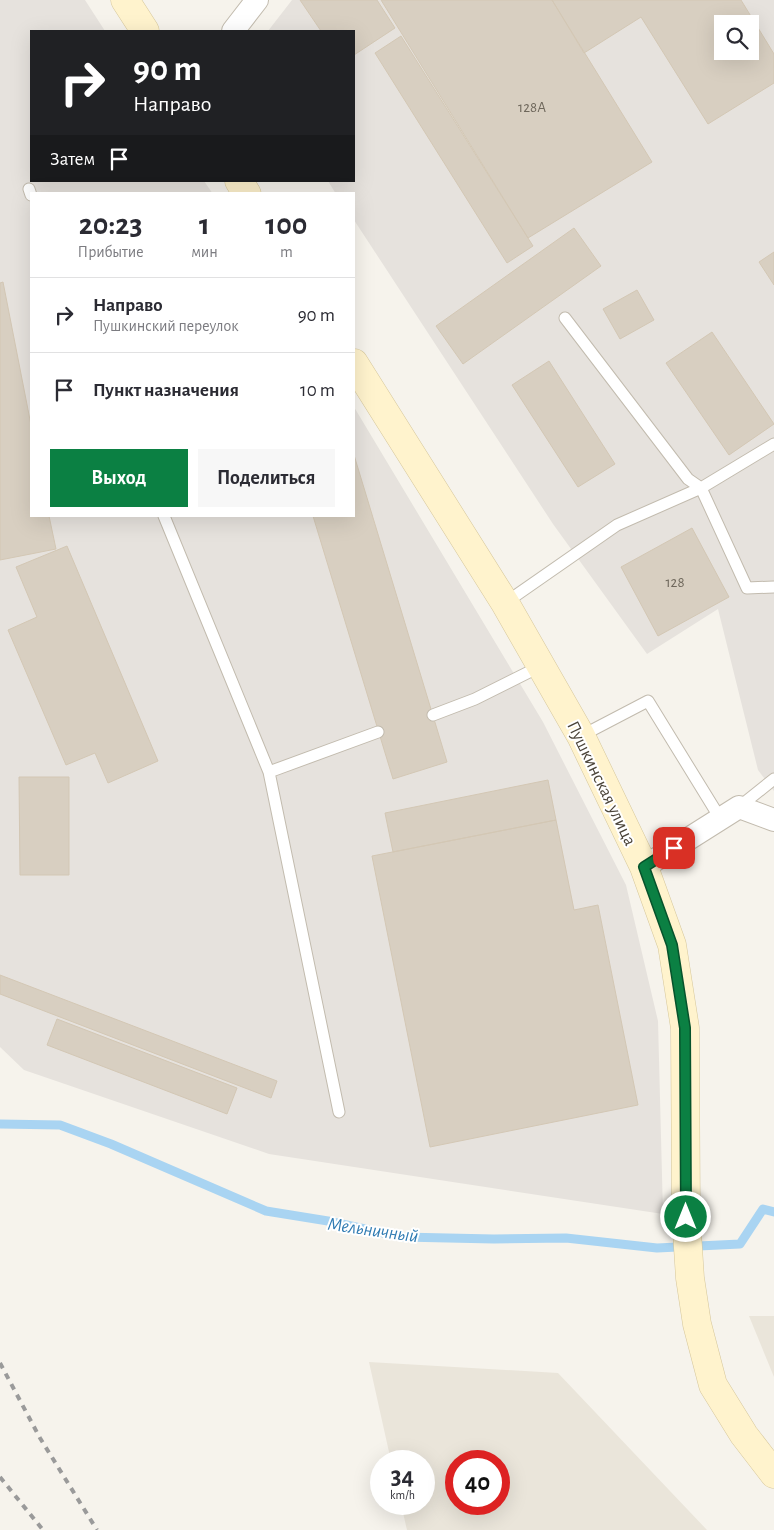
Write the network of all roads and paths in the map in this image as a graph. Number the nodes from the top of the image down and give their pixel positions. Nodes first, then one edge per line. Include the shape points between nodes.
1 (125, 0) edge
2 (257, 0) edge
3 (144, 30) edge
4 (234, 30) edge
5 (565, 318) dead end
6 (355, 365) edge
7 (774, 444) edge
8 (701, 488) junction
9 (164, 517) edge
10 (774, 587) edge
11 (505, 603) junction
12 (541, 666) junction
13 (433, 715) dead end
14 (378, 732) dead end
15 (581, 736) junction
16 (269, 772) junction
17 (774, 779) edge
18 (730, 813) junction
19 (774, 820) edge
20 (644, 867) junction
21 (339, 1112) dead end
22 (774, 1474) edge

1 - 3 street
2 - 4 street
5 - 8 lane via 688,479
6 - 11 street, Пушкинская улица
7 - 8 lane
8 - 10 lane via 747,588
8 - 11 lane via 617,525
9 - 16 lane
11 - 12 street, Пушкинская улица
12 - 13 lane via 475,699
12 - 15 street, Пушкинская улица
14 - 16 lane
15 - 18 lane via 648,701
15 - 20 street, Пушкинская улица
16 - 21 lane
17 - 18 lane
18 - 19 street
18 - 20 street
20 - 22 street, Пушкинская улица via 672,945 685,1028 686,1217 697,1324 713,1385 744,1435

